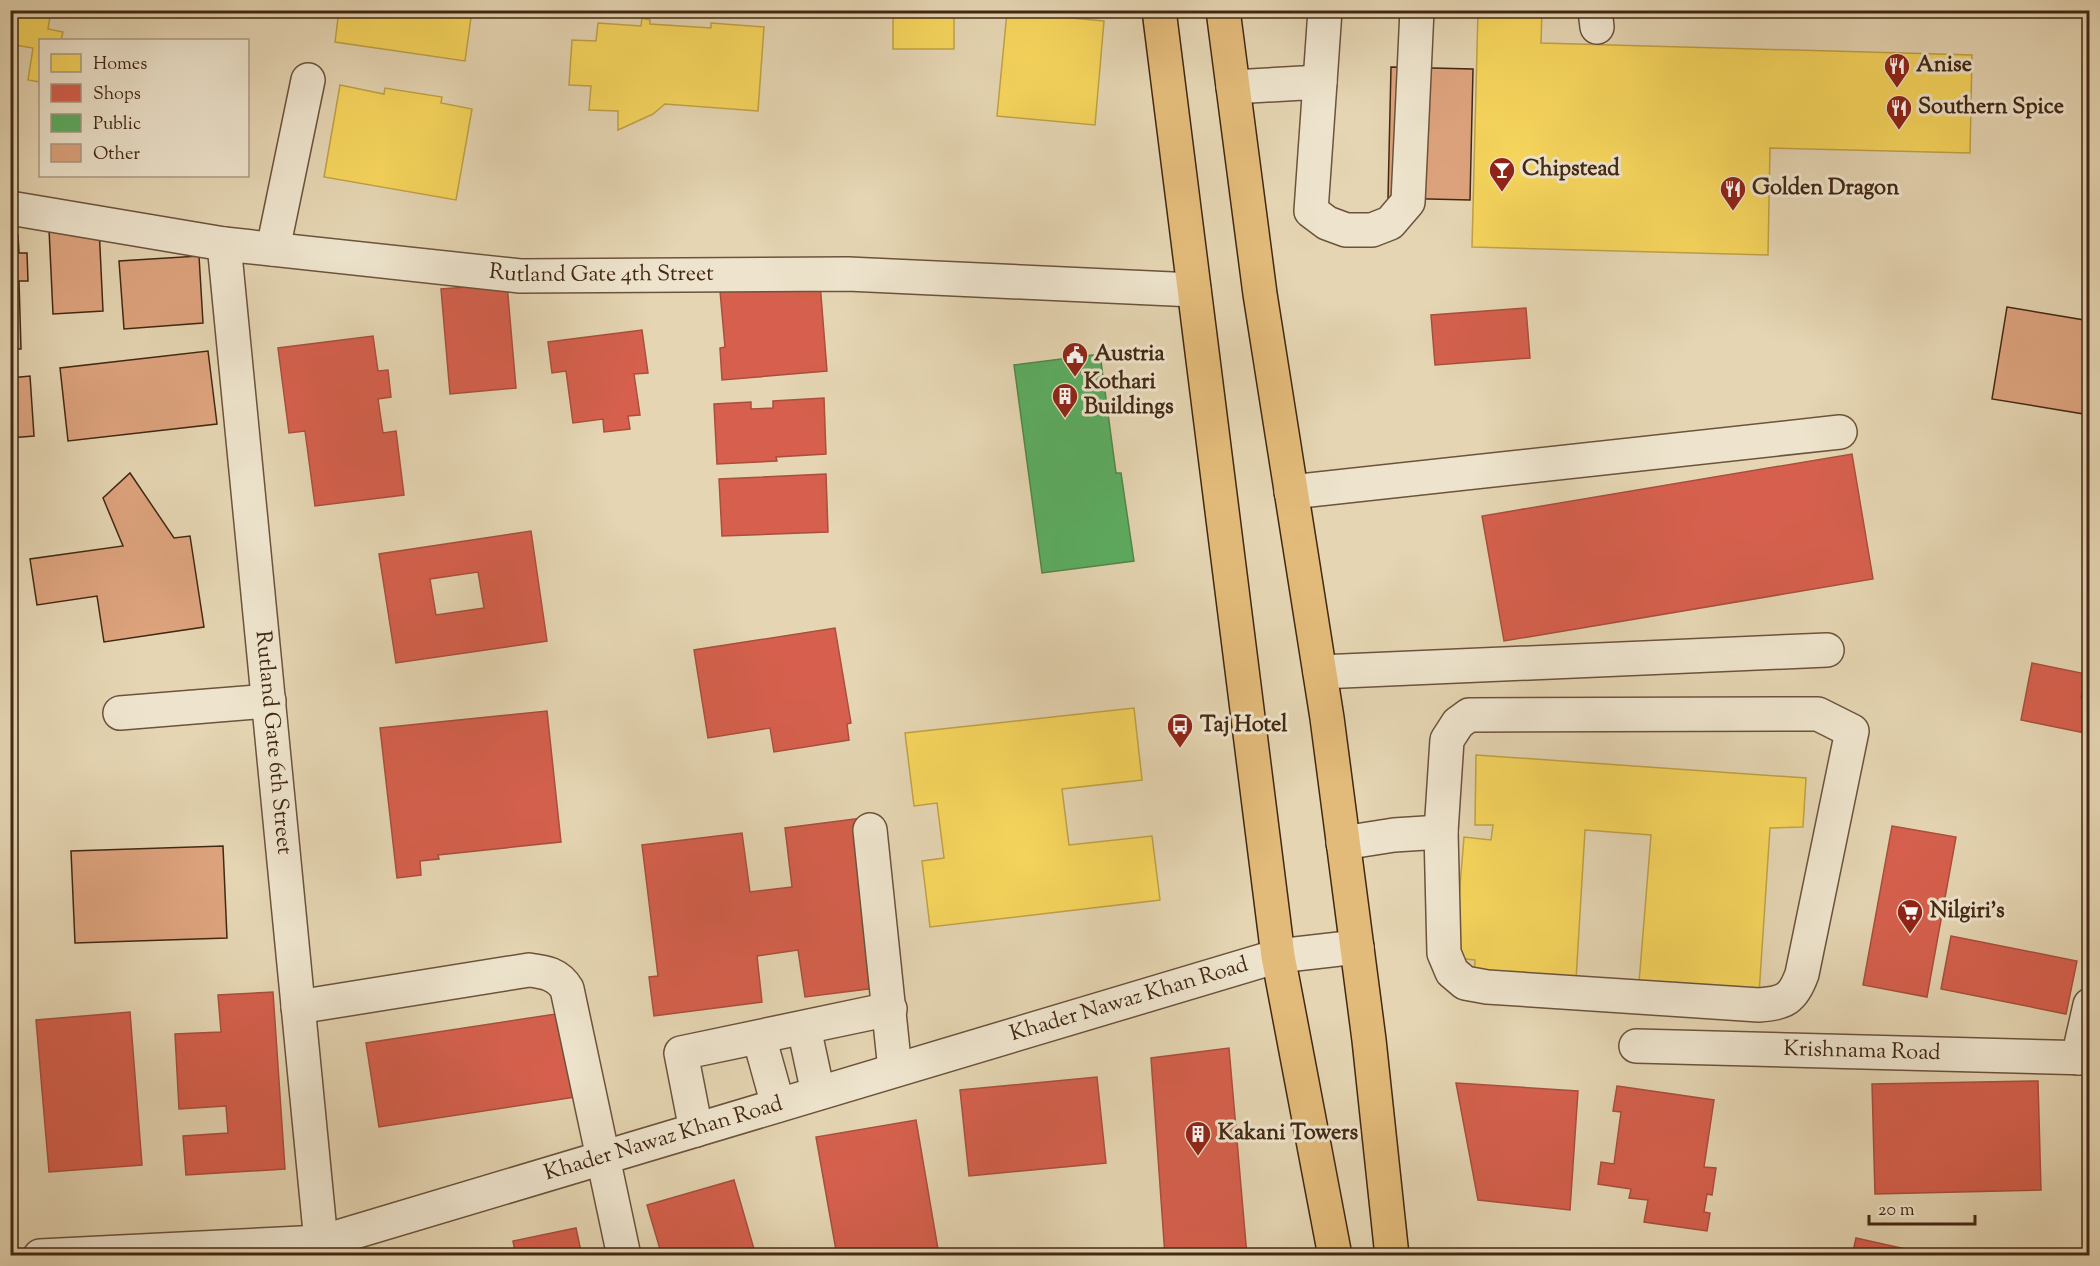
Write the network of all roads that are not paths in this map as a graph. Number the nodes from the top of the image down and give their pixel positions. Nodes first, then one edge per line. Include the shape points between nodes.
1 (1159, 10) edge
2 (1223, 10) edge
3 (1325, 10) edge
4 (1417, 10) edge
5 (308, 80) dead end
6 (1320, 82) junction
7 (1233, 87) junction
8 (10, 207) edge
9 (224, 244) junction
10 (273, 249) junction
11 (1194, 290) junction
12 (1840, 432) dead end
13 (1292, 492) junction
14 (1827, 650) dead end
15 (1320, 672) junction
16 (268, 701) junction
17 (120, 713) dead end
18 (870, 830) dead end
19 (1441, 832) junction
20 (1343, 843) junction
21 (1357, 947) junction
22 (1278, 956) junction
23 (2090, 1005) edge
24 (298, 1007) junction
25 (890, 1009) junction
26 (804, 1029) junction
27 (759, 1037) junction
28 (1636, 1047) dead end
29 (2084, 1058) edge
30 (895, 1070) junction
31 (818, 1093) junction
32 (778, 1105) junction
33 (696, 1130) junction
34 (604, 1157) junction
35 (323, 1249) edge
36 (40, 1256) edge
37 (624, 1256) edge
38 (1335, 1256) edge
39 (1392, 1256) edge

1 - 11 main road
2 - 7 main road
3 - 6 street
4 - 6 street via 1408,202 1390,223 1372,230 1346,230 1311,211
5 - 10 street
6 - 7 street
7 - 13 main road via 1260,294
8 - 9 street, Rutland Gate 4th Street
9 - 10 street, Rutland Gate 4th Street
9 - 16 street, Rutland Gate 6th Street
10 - 11 street, Rutland Gate 4th Street via 520,276 848,274
11 - 22 main road
12 - 13 street
13 - 15 main road
14 - 15 street
15 - 20 main road
16 - 17 street
16 - 24 street, Rutland Gate 6th Street
18 - 25 street
19 - 19 street via 1444,953 1452,972 1466,983 1747,1005 1780,1003 1796,991 1802,974 1852,731 1818,714 1469,715 1447,740
19 - 20 street
20 - 21 main road
21 - 22 street, Khader Nawaz Khan Road
21 - 39 main road
22 - 30 street, Khader Nawaz Khan Road
22 - 38 main road
23 - 29 street
24 - 34 street via 529,970 554,975 567,989
24 - 35 street, Rutland Gate 6th Street
25 - 26 street
25 - 30 street
26 - 27 street
26 - 31 street
27 - 32 street
27 - 33 street via 672,1054
28 - 29 street, Krishnama Road
30 - 31 street, Khader Nawaz Khan Road
31 - 32 street, Khader Nawaz Khan Road
32 - 33 street, Khader Nawaz Khan Road
33 - 34 street, Khader Nawaz Khan Road
34 - 35 street, Khader Nawaz Khan Road
34 - 37 street
35 - 36 street, Khader Nawaz Khan Road

